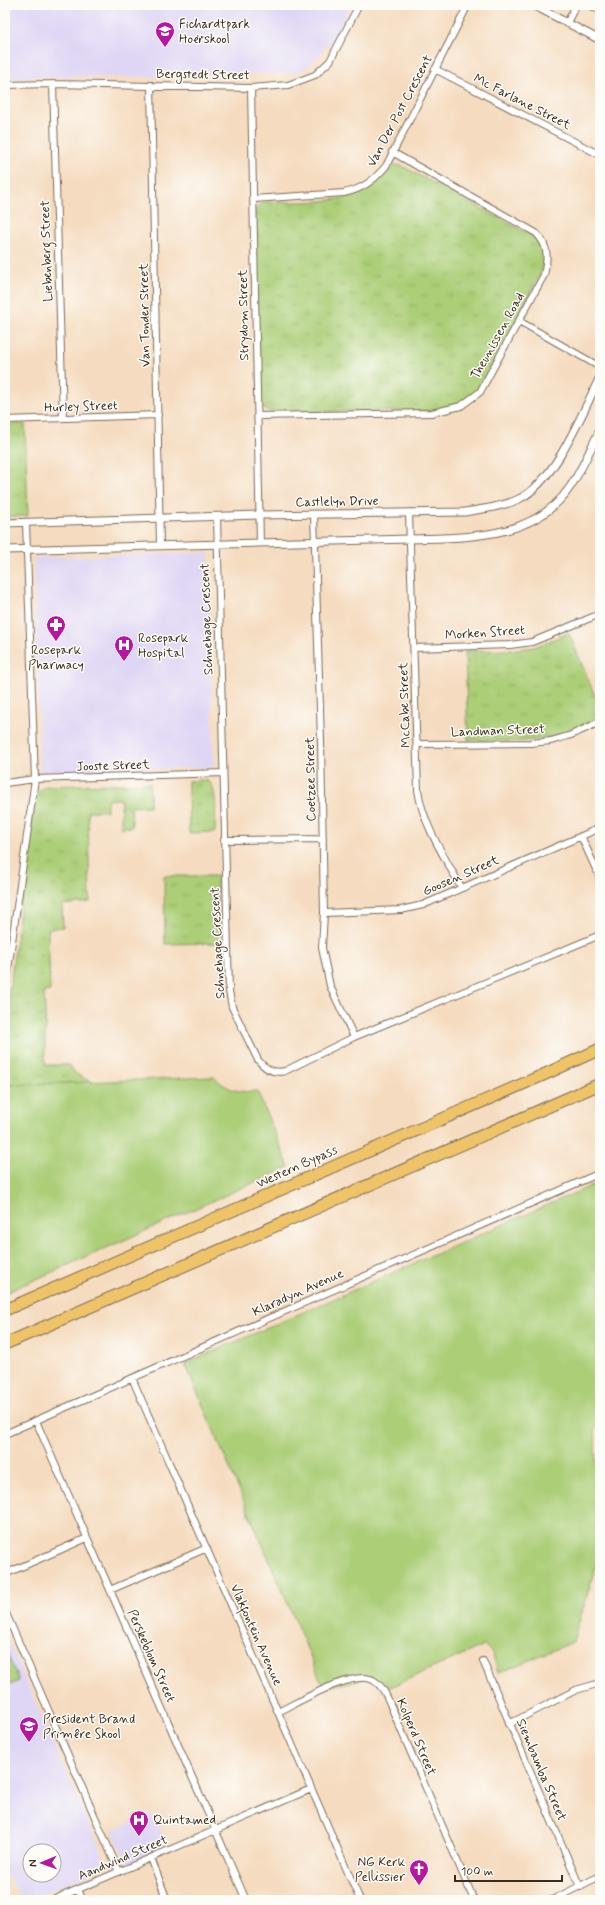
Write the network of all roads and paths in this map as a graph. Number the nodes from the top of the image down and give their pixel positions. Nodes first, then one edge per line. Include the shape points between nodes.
1 (360, 5) edge
2 (468, 5) edge
3 (533, 5) edge
4 (576, 5) edge
5 (591, 5) edge
6 (600, 10) edge
7 (566, 23) junction
8 (600, 40) edge
9 (435, 69) junction
10 (53, 84) junction
11 (5, 85) edge
12 (151, 85) junction
13 (251, 88) junction
14 (392, 152) junction
15 (600, 155) edge
16 (253, 199) junction
17 (519, 321) junction
18 (600, 367) edge
19 (600, 377) edge
20 (158, 415) junction
21 (257, 416) junction
22 (63, 418) junction
23 (5, 420) edge
24 (600, 430) edge
25 (409, 513) junction
26 (314, 514) junction
27 (259, 515) junction
28 (217, 517) junction
29 (160, 518) junction
30 (5, 523) edge
31 (26, 523) junction
32 (410, 539) junction
33 (314, 540) junction
34 (260, 542) junction
35 (216, 544) junction
36 (160, 545) junction
37 (5, 550) edge
38 (27, 550) junction
39 (600, 614) edge
40 (414, 648) junction
41 (600, 722) edge
42 (417, 744) junction
43 (223, 773) junction
44 (35, 779) junction
45 (5, 782) edge
46 (600, 828) edge
47 (581, 836) junction
48 (323, 839) junction
49 (224, 840) junction
50 (600, 878) edge
51 (461, 887) junction
52 (324, 913) junction
53 (600, 935) edge
54 (5, 991) edge
55 (354, 1037) junction
56 (600, 1049) edge
57 (600, 1084) edge
58 (600, 1173) edge
59 (5, 1310) edge
60 (5, 1344) edge
61 (132, 1378) junction
62 (36, 1421) junction
63 (5, 1434) edge
64 (87, 1538) junction
65 (206, 1548) junction
66 (5, 1574) edge
67 (110, 1590) junction
68 (5, 1611) edge
69 (483, 1661) dead end
70 (600, 1683) edge
71 (278, 1712) junction
72 (510, 1724) junction
73 (311, 1789) junction
74 (215, 1830) junction
75 (151, 1858) junction
76 (120, 1872) junction
77 (600, 1876) edge
78 (580, 1887) junction
79 (78, 1890) junction
80 (53, 1900) edge
81 (83, 1900) edge
82 (167, 1900) edge
83 (246, 1900) edge
84 (360, 1900) edge
85 (474, 1900) edge
86 (552, 1900) edge

1 - 13 street, Bergstedt Street via 333,57 323,70 288,85
2 - 9 street, Van Der Post Crescent
3 - 7 street
4 - 7 street
5 - 6 street
7 - 8 street
9 - 14 street, Van Der Post Crescent
9 - 15 street, Mc Farlane Street
10 - 11 street, Bergstedt Street
10 - 12 street, Bergstedt Street
10 - 22 street, Liebenberg Street
12 - 13 street, Bergstedt Street
12 - 20 street, Van Tonder Street
13 - 16 street, Strydom Street
14 - 16 street, Van Der Post Crescent via 386,166 374,180 357,190
14 - 17 street, Theunissen Road via 536,233 542,239 547,250 544,275
16 - 21 street, Strydom Street
17 - 18 street
17 - 21 street, Theunissen Road via 480,392 470,401 454,409 432,413
19 - 25 street, Castlelyn Drive via 553,469 520,498 499,506 465,512
20 - 22 street, Hurley Street
20 - 29 street, Van Tonder Street
21 - 27 street, Strydom Street
22 - 23 street, Hurley Street
24 - 32 street via 570,488 557,502 525,524 472,537
25 - 26 street, Castlelyn Drive
25 - 32 street, McCabe Street
26 - 27 street, Castlelyn Drive
26 - 33 street, Coetzee Street
27 - 28 street, Castlelyn Drive
27 - 34 street, Strydom Street
28 - 29 street, Castlelyn Drive
28 - 35 street, Schnehage Crescent
29 - 31 street, Castlelyn Drive
29 - 36 street, Van Tonder Street
30 - 31 street, Castlelyn Drive
31 - 38 street
32 - 33 street
32 - 40 street, McCabe Street
33 - 34 street
33 - 48 street, Coetzee Street
34 - 35 street
35 - 36 street
35 - 43 street, Schnehage Crescent
36 - 38 street
37 - 38 street
38 - 44 street
39 - 40 street, Morken Street via 532,642
40 - 42 street, McCabe Street
41 - 42 street, Landman Street via 551,741
42 - 51 street, McCabe Street via 421,806
43 - 44 street, Jooste Street
43 - 49 street, Schnehage Crescent
44 - 45 street, Jooste Street
44 - 54 street
46 - 47 street, Goosen Street
47 - 50 street
47 - 51 street, Goosen Street
48 - 49 street
48 - 52 street, Coetzee Street
49 - 55 street, Schnehage Crescent via 228,991 232,1007 258,1060 268,1070 280,1072
51 - 52 street, Goosen Street via 422,905 400,910
52 - 55 street, Coetzee Street via 322,948 325,971
53 - 55 street, Schnehage Crescent
56 - 59 highway, Western Bypass
57 - 60 highway
58 - 61 street, Klaradyn Avenue
61 - 62 street, Klaradyn Avenue
61 - 65 street, Vlakfontein Avenue
62 - 63 street, Klaradyn Avenue
62 - 64 street, Perskeblom Street
64 - 66 street
64 - 67 street, Perskeblom Street
65 - 67 street
65 - 71 street, Vlakfontein Avenue
67 - 74 street, Perskeblom Street
68 - 76 street
69 - 72 street, Siembamba Street
70 - 72 street via 576,1690
71 - 73 street, Vlakfontein Avenue
71 - 85 street, Kolperd Street via 345,1680 367,1678 380,1686
72 - 78 street, Siembamba Street
73 - 74 street, Aandwind Street
73 - 84 street, Vlakfontein Avenue
74 - 75 street, Aandwind Street
74 - 83 street, Perskeblom Street
75 - 76 street, Aandwind Street
75 - 82 street
76 - 79 street, Aandwind Street
77 - 78 street
78 - 86 street
79 - 80 street, Aandwind Street
79 - 81 street

